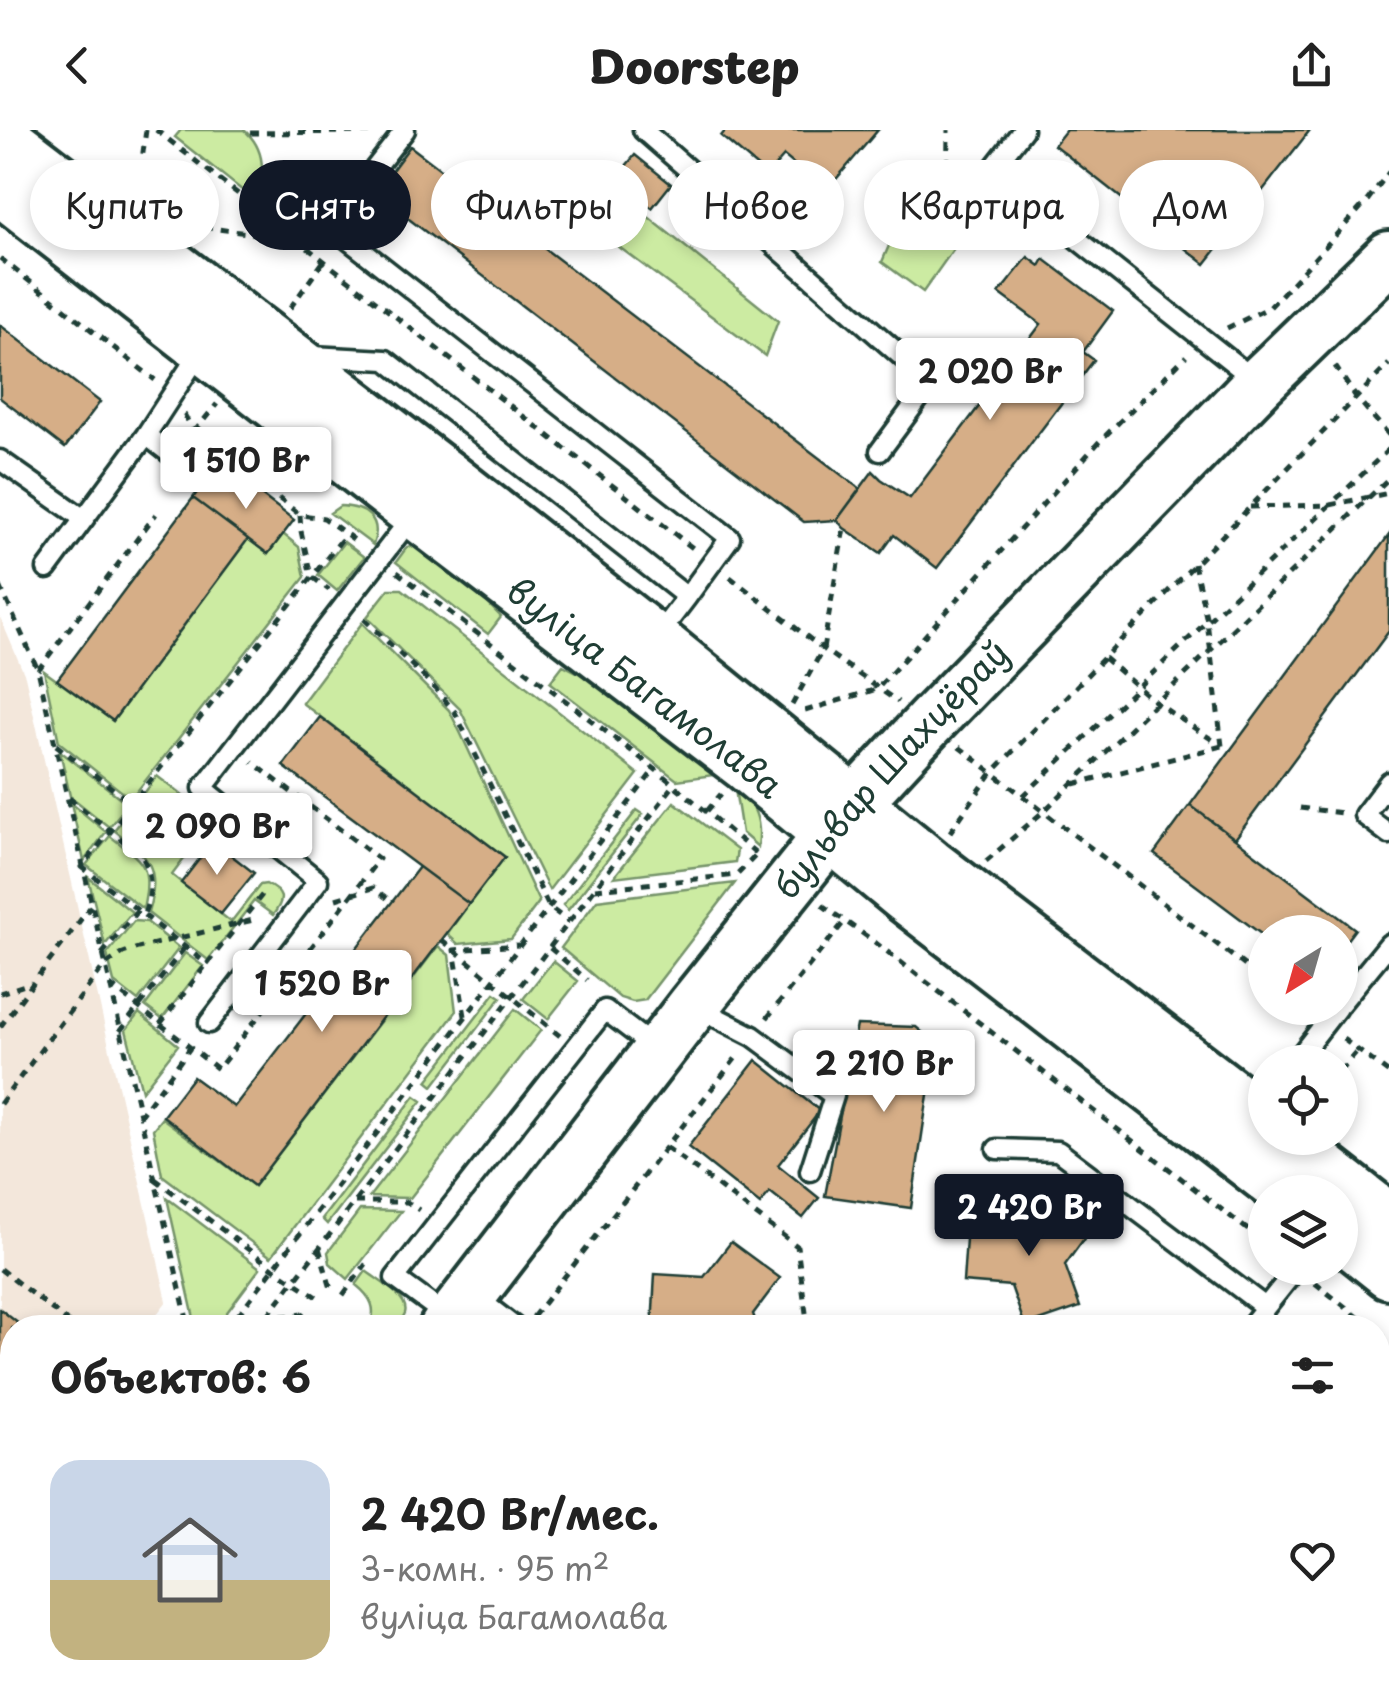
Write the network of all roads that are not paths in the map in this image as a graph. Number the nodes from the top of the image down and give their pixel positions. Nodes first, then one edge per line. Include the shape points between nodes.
1 (405, 130) edge
2 (643, 130) edge
3 (1023, 130) edge
4 (0, 134) edge
5 (0, 189) edge
6 (1389, 257) edge
7 (202, 348) junction
8 (289, 354) junction
9 (1259, 383) junction
10 (146, 434) junction
11 (880, 450) dead end
12 (0, 460) edge
13 (191, 470) dead end
14 (415, 513) junction
15 (84, 519) junction
16 (47, 569) dead end
17 (686, 597) junction
18 (655, 640) junction
19 (1389, 782) edge
20 (842, 819) junction
21 (1389, 834) edge
22 (1389, 944) edge
23 (1358, 982) edge
24 (693, 1006) junction
25 (209, 1024) dead end
26 (1323, 1025) edge
27 (1308, 1045) edge
28 (659, 1051) junction
29 (1248, 1115) edge
30 (997, 1149) dead end
31 (1302, 1155) edge
32 (810, 1171) dead end
33 (1389, 1219) edge
34 (1358, 1248) edge
35 (1389, 1273) edge
36 (1283, 1285) edge
37 (1265, 1307) junction
38 (456, 1314) edge
39 (1259, 1315) edge

1 - 17 lane via 352,198 346,238 730,538
2 - 11 lane via 932,382
3 - 9 lane via 991,171
4 - 8 main road, вуліца Багамолава
5 - 7 main road, вуліца Багамолава
6 - 9 main road, бульвар Шахцёраў
7 - 10 lane
7 - 14 main road, вуліца Багамолава
8 - 17 lane via 386,360
8 - 18 main road, вуліца Багамолава
9 - 20 main road, бульвар Шахцёраў
10 - 13 lane
10 - 15 lane
12 - 15 lane
14 - 20 main road, вуліца Багамолава via 744,764
14 - 25 lane via 204,788 318,881
15 - 16 lane
17 - 18 lane
18 - 20 main road, вуліца Багамолава
19 - 21 lane via 1364,816
20 - 24 main road, бульвар Шахцёраў
20 - 29 main road, вуліца Багамолава
22 - 23 lane
24 - 28 main road, бульвар Шахцёраў
24 - 32 lane via 753,1036 834,1096
26 - 27 lane
28 - 38 main road, бульвар Шахцёраў
28 - 38 lane via 605,1010 395,1278
30 - 37 lane via 1058,1151
31 - 33 main road, вуліца Багамолава
34 - 35 main road
36 - 37 lane
37 - 39 lane

